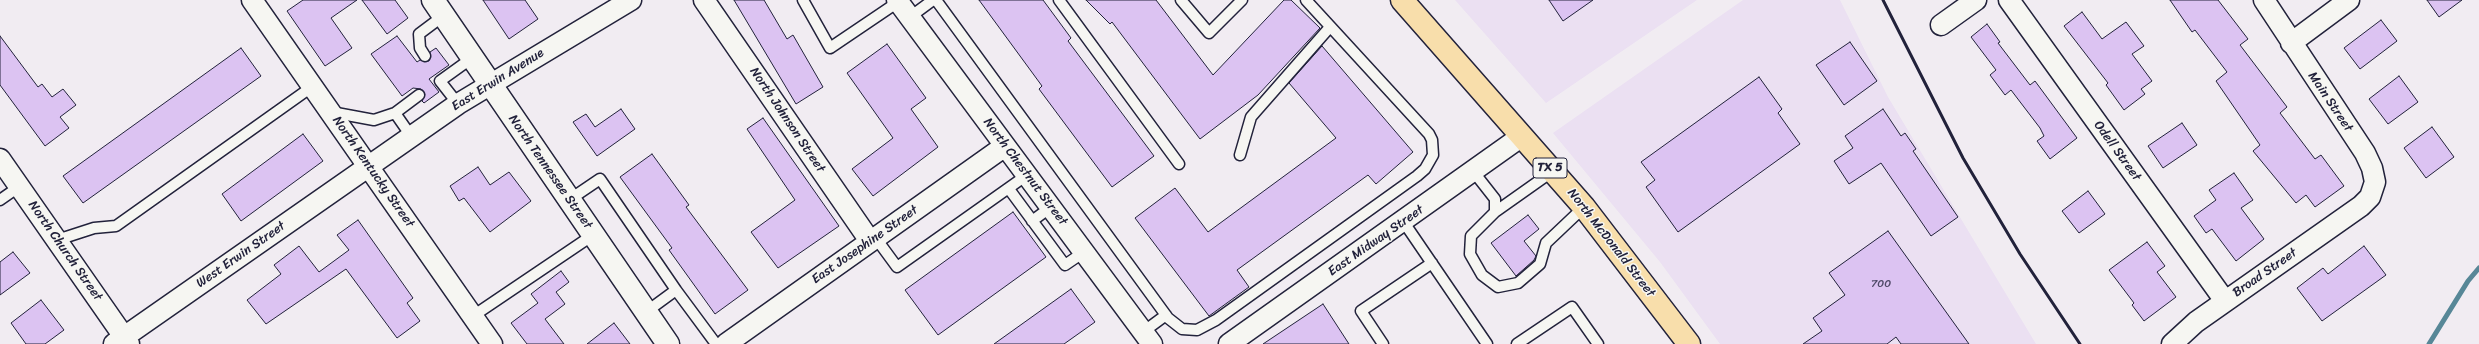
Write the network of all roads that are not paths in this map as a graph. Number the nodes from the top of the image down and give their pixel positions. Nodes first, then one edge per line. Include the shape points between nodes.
1 (252, 0) edge
2 (631, 0) edge
3 (704, 0) edge
4 (803, 0) edge
5 (934, 0) edge
6 (1060, 0) edge
7 (1182, 0) edge
8 (1242, 0) edge
9 (1306, 0) edge
10 (1402, 0) edge
11 (1976, 0) edge
12 (2009, 0) edge
13 (2264, 0) edge
14 (2349, 0) edge
15 (902, 6) edge
16 (438, 8) edge
17 (1941, 25) dead end
18 (1330, 27) junction
19 (2291, 43) junction
20 (425, 56) dead end
21 (472, 58) junction
22 (490, 85) junction
23 (313, 86) junction
24 (419, 95) dead end
25 (458, 104) junction
26 (331, 112) junction
27 (395, 113) junction
28 (411, 136) junction
29 (1522, 136) junction
30 (1005, 146) junction
31 (1240, 155) dead end
32 (0, 159) edge
33 (1179, 164) dead end
34 (368, 166) junction
35 (1473, 171) junction
36 (1553, 172) junction
37 (1027, 175) junction
38 (20, 186) junction
39 (1009, 189) junction
40 (0, 200) edge
41 (569, 200) junction
42 (2361, 206) joint
43 (1050, 207) junction
44 (1584, 207) junction
45 (1494, 212) junction
46 (1032, 221) junction
47 (1404, 221) junction
48 (593, 235) junction
49 (872, 239) junction
50 (57, 240) junction
51 (1084, 252) junction
52 (1432, 263) junction
53 (676, 290) junction
54 (2225, 301) junction
55 (646, 312) junction
56 (1166, 315) junction
57 (473, 316) junction
58 (1147, 338) edge
59 (123, 342) edge
60 (492, 344) edge
61 (668, 344) edge
62 (716, 344) edge
63 (726, 344) edge
64 (1229, 344) edge
65 (1383, 344) edge
66 (1487, 344) edge
67 (1517, 344) edge
68 (1598, 344) edge
69 (1689, 344) edge
70 (2172, 344) edge

1 - 23 street, North Kentucky Street
2 - 22 street, East Erwin Avenue
3 - 49 street, North Johnson Street
4 - 15 lane via 830,48
5 - 15 lane
5 - 56 lane
6 - 33 lane
7 - 8 lane via 1209,33
9 - 18 lane
10 - 29 main road, North McDonald Street / TX 5
11 - 17 street
12 - 54 street, Odell Street
13 - 19 street, Main Street
14 - 19 street
15 - 30 street, North Chestnut Street
16 - 20 lane via 419,34 419,44
16 - 21 street, North Tennessee Street
18 - 31 lane via 1251,117
18 - 56 lane via 1429,134 1433,148 1430,162 1417,176 1205,327 1197,330 1182,329
19 - 42 street, Main Street via 2365,153 2372,168 2375,182 2370,197
21 - 22 street, North Tennessee Street
21 - 25 lane via 437,80
22 - 25 street, East Erwin Avenue
22 - 41 street, North Tennessee Street
23 - 26 street, North Kentucky Street
23 - 50 lane via 116,226 94,228
24 - 27 lane
25 - 28 street, East Erwin Avenue
26 - 27 lane via 374,120
26 - 34 street, North Kentucky Street
27 - 28 lane
28 - 34 street, East Erwin Avenue
29 - 35 street, East Midway Street
29 - 36 main road, North McDonald Street / TX 5
30 - 37 street, North Chestnut Street
30 - 49 street, East Josephine Street
32 - 38 street, North Church Street
34 - 57 street, North Kentucky Street
34 - 59 street, West Erwin Street
35 - 45 lane via 1495,199
35 - 47 street, East Midway Street
36 - 44 main road, North McDonald Street / TX 5
36 - 45 lane
37 - 39 lane
37 - 43 street, North Chestnut Street
38 - 40 lane
38 - 50 street, North Church Street
39 - 46 lane
39 - 49 lane via 897,267
41 - 48 street, North Tennessee Street
41 - 53 lane via 600,179
42 - 54 street, Broad Street
43 - 46 lane
43 - 51 street, North Chestnut Street
44 - 45 lane via 1546,243 1540,264 1518,283 1498,287 1482,275 1470,254 1471,236
44 - 69 main road, North McDonald Street / TX 5
46 - 51 lane via 1065,265
47 - 52 lane
47 - 64 street, East Midway Street
48 - 55 street, North Tennessee Street
48 - 57 lane
49 - 63 street, East Josephine Street
50 - 59 street, North Church Street
51 - 58 street, North Chestnut Street
52 - 65 lane via 1361,311
52 - 66 lane
53 - 55 lane
53 - 62 lane
54 - 70 street, Broad Street via 2189,327
55 - 61 street, North Tennessee Street
56 - 58 lane
57 - 60 street, North Kentucky Street
67 - 68 lane via 1572,307

